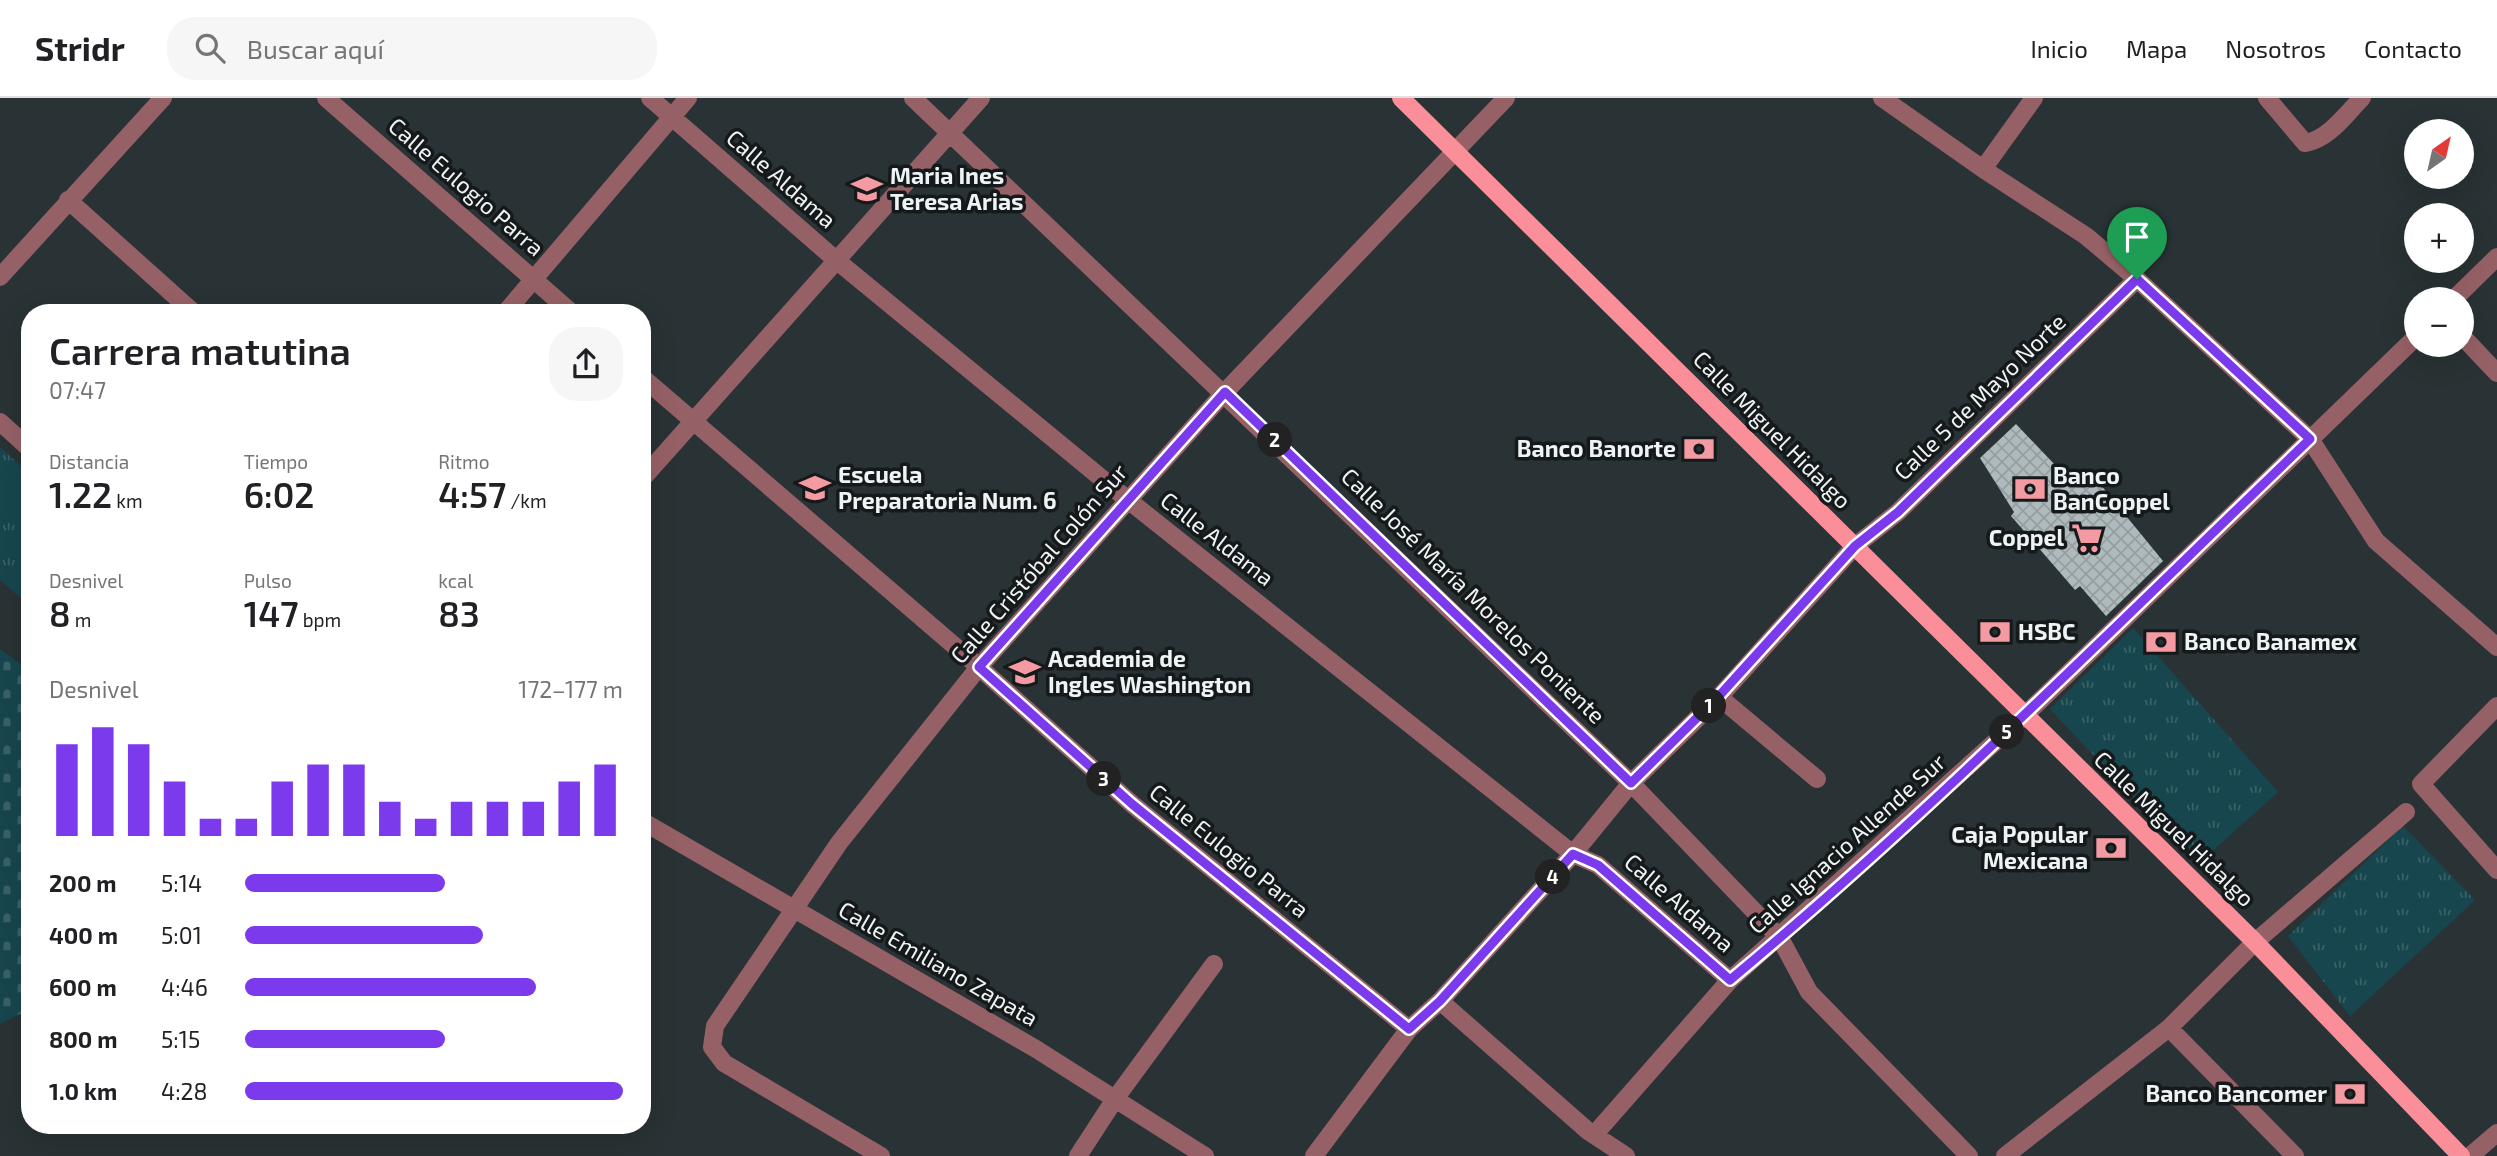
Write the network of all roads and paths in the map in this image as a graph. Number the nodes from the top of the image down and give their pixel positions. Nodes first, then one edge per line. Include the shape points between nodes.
1 (163, 98) edge
2 (326, 98) edge
3 (650, 98) edge
4 (688, 98) edge
5 (913, 98) edge
6 (981, 98) edge
7 (1401, 98) edge
8 (1506, 98) edge
9 (1882, 98) edge
10 (2034, 98) edge
11 (2267, 98) edge
12 (2362, 98) edge
13 (672, 117) junction
14 (951, 131) junction
15 (1453, 150) junction
16 (1983, 169) junction
17 (68, 201) junction
18 (2497, 257) edge
19 (836, 260) junction
20 (0, 277) edge
21 (2137, 279) junction
22 (536, 280) junction
23 (2466, 287) edge
24 (184, 304) edge
25 (513, 304) edge
26 (562, 304) edge
27 (2404, 349) edge
28 (2474, 349) edge
29 (2497, 373) edge
30 (651, 385) edge
31 (1225, 392) junction
32 (0, 422) edge
33 (693, 423) junction
34 (2310, 439) junction
35 (21, 441) edge
36 (651, 468) edge
37 (1128, 500) junction
38 (1855, 546) junction
39 (2497, 647) edge
40 (979, 667) junction
41 (1719, 696) junction
42 (2497, 706) edge
43 (2024, 716) junction
44 (1817, 779) dead end
45 (1631, 783) junction
46 (2406, 812) dead end
47 (651, 826) edge
48 (1573, 854) junction
49 (2497, 870) edge
50 (793, 909) junction
51 (1780, 939) junction
52 (2255, 942) junction
53 (1214, 964) dead end
54 (1730, 980) junction
55 (1440, 1001) junction
56 (2169, 1028) junction
57 (1409, 1029) junction
58 (1115, 1099) junction
59 (2497, 1133) edge
60 (1594, 1135) junction
61 (1622, 1155) edge
62 (881, 1156) edge
63 (1079, 1156) edge
64 (1205, 1156) edge
65 (1314, 1156) edge
66 (1969, 1156) edge
67 (2005, 1156) edge
68 (2295, 1156) edge
69 (2461, 1156) edge
70 (2470, 1156) edge

1 - 17 street
2 - 22 street, Calle Eulogio Parra
3 - 13 street, Calle Aldama
4 - 13 street
5 - 14 street, Calle José María Morelos Poniente
6 - 14 street
7 - 15 main road, Calle Miguel Hidalgo
8 - 15 street, Calle Cristóbal Colón Sur
9 - 16 street
10 - 16 street
11 - 12 street via 2305,143 2324,136
13 - 19 street, Calle Aldama
13 - 22 street
14 - 19 street
14 - 31 street, Calle José María Morelos Poniente
15 - 31 street, Calle Cristóbal Colón Sur
15 - 38 main road, Calle Miguel Hidalgo
16 - 21 street via 2086,236
17 - 20 street
17 - 24 street
18 - 23 street
19 - 33 street
19 - 37 street, Calle Aldama
21 - 34 street
21 - 38 street, Calle 5 de Mayo Norte via 1898,512
22 - 25 street
22 - 26 street, Calle Eulogio Parra
27 - 34 street, Calle Ignacio Allende Sur
28 - 29 street
30 - 33 street, Calle Eulogio Parra
31 - 37 street, Calle Cristóbal Colón Sur
31 - 45 street, Calle José María Morelos Poniente
32 - 35 street
33 - 36 street
33 - 40 street, Calle Eulogio Parra
34 - 39 street via 2376,541
34 - 43 street, Calle Ignacio Allende Sur
37 - 40 street, Calle Cristóbal Colón Sur
37 - 48 street, Calle Aldama
38 - 41 street, Calle 5 de Mayo Norte
38 - 43 main road, Calle Miguel Hidalgo
40 - 50 street, Calle Cristóbal Colón Sur via 839,843
40 - 57 street, Calle Eulogio Parra via 1132,804
41 - 44 street
41 - 45 street, Calle 5 de Mayo Norte
42 - 49 street via 2421,784
43 - 51 street, Calle Ignacio Allende Sur
43 - 52 main road, Calle Miguel Hidalgo
45 - 48 street, Calle 5 de Mayo Norte
45 - 51 street, Calle José María Morelos Poniente
46 - 52 street
47 - 50 street, Calle Emiliano Zapata
48 - 54 street, Calle Aldama via 1598,865
48 - 55 street, Calle 5 de Mayo Norte
50 - 58 street, Calle Emiliano Zapata
50 - 62 street, Calle Cristóbal Colón Sur via 715,1026 712,1047 724,1063
51 - 54 street, Calle Ignacio Allende Sur
51 - 66 street, Calle José María Morelos Poniente via 1809,992
52 - 56 street
52 - 69 main road, Calle Miguel Hidalgo
53 - 58 street
54 - 60 street, Calle Ignacio Allende Sur
55 - 57 street, Calle 5 de Mayo Norte
55 - 60 street
56 - 67 street
56 - 68 street
57 - 65 street, Calle 5 de Mayo Norte
58 - 63 street
58 - 64 street, Calle Emiliano Zapata
59 - 70 street
60 - 61 street

